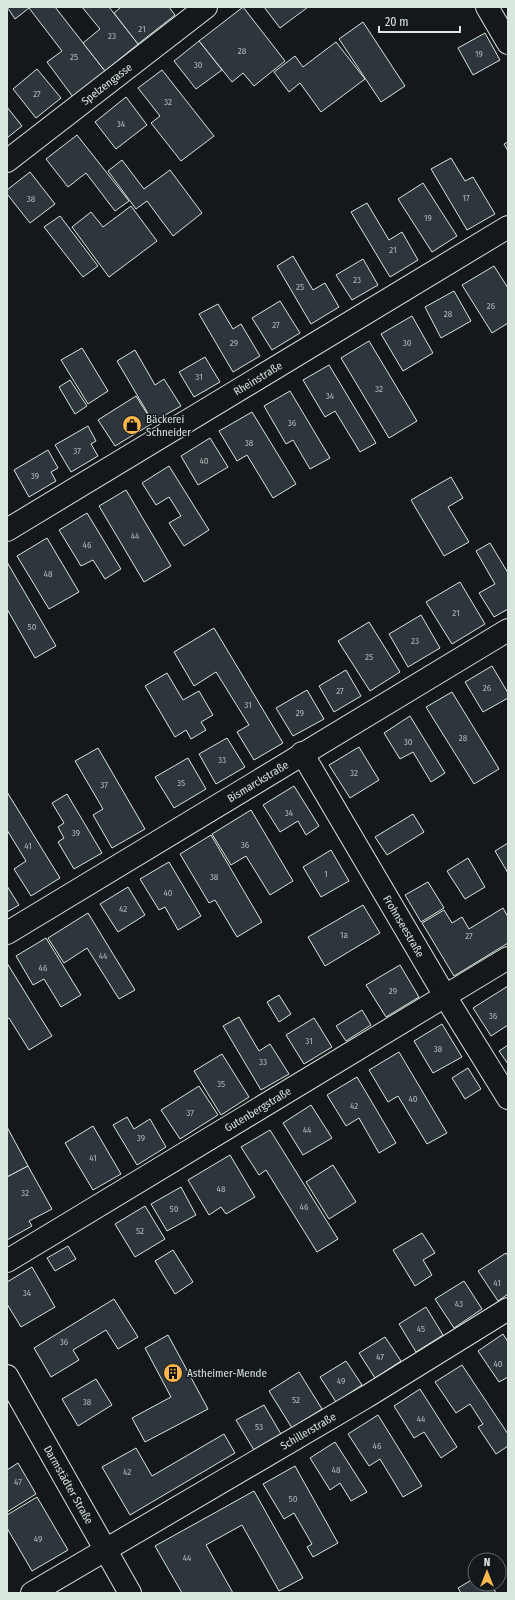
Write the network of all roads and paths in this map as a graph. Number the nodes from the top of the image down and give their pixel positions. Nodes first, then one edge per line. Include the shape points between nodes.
1 (206, 7) edge
2 (487, 7) edge
3 (508, 43) edge
4 (7, 161) edge
5 (508, 227) edge
6 (7, 530) edge
7 (508, 630) edge
8 (302, 754) junction
9 (7, 933) edge
10 (508, 958) edge
11 (445, 996) junction
12 (508, 1098) edge
13 (7, 1261) edge
14 (508, 1309) edge
15 (7, 1376) edge
16 (105, 1550) junction
17 (32, 1593) edge
18 (130, 1593) edge

1 - 4 street, Spelzengasse
2 - 3 street
5 - 6 street, Rheinstraße
7 - 8 street, Bismarckstraße
8 - 9 street, Bismarckstraße
8 - 11 street, Frohnseestraße
10 - 11 street, Gutenbergstraße
11 - 12 street, Frohnseestraße
11 - 13 street, Gutenbergstraße
14 - 16 street, Schillerstraße via 366,1397
15 - 16 street, Darmstädter Straße
16 - 17 street, Schillerstraße
16 - 18 street, Darmstädter Straße

